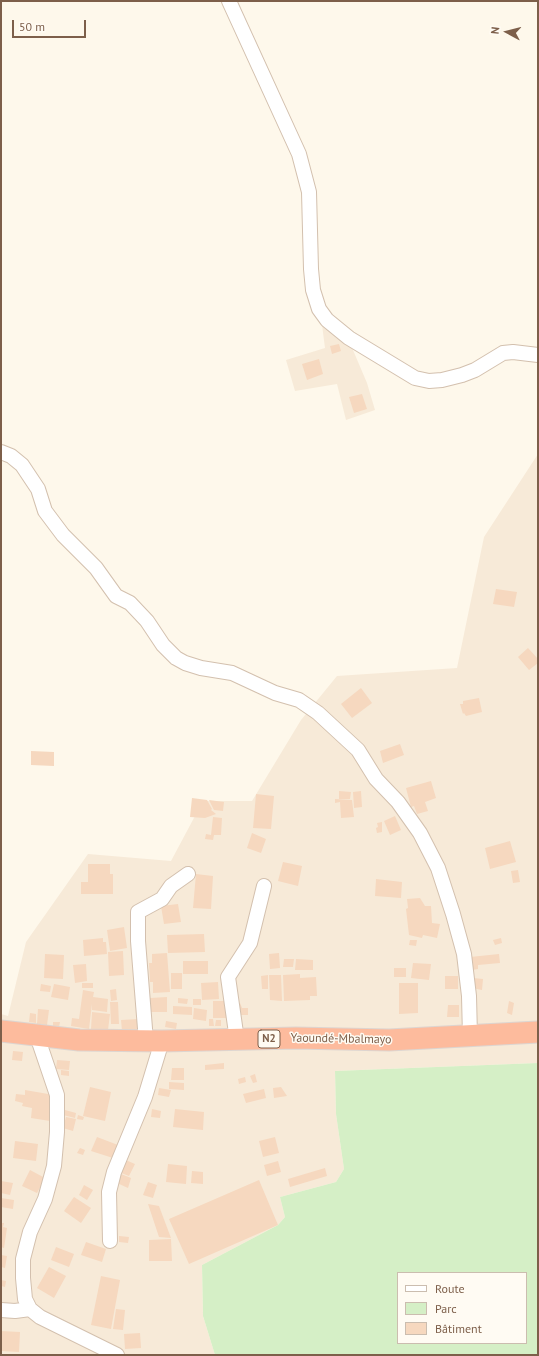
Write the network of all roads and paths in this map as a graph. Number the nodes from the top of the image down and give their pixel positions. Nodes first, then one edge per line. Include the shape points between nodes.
1 (229, 1) edge
2 (538, 355) edge
3 (1, 452) edge
4 (188, 874) dead end
5 (264, 886) dead end
6 (1, 1031) edge
7 (538, 1032) edge
8 (37, 1036) junction
9 (470, 1036) junction
10 (237, 1040) junction
11 (154, 1041) junction
12 (110, 1241) dead end
13 (30, 1309) junction
14 (1, 1310) edge
15 (117, 1355) edge

1 - 2 street via 299,154 309,192 313,290 319,309 326,320 415,378 429,381 462,375 503,353
3 - 9 street via 22,465 38,489 45,510 63,535 96,568 116,596 130,603 176,658 201,668 232,673 275,693 299,700 318,713 358,750 376,779 398,802 420,833 438,868 464,954
4 - 11 street via 171,886 162,899 138,912 138,941
5 - 10 street via 250,944 228,977
6 - 8 highway, Yaoundé-Mbalmayo / N2
7 - 9 highway, Yaoundé-Mbalmayo / N2
8 - 11 highway, Yaoundé-Mbalmayo / N2 via 79,1040
8 - 13 street via 57,1095 57,1132 54,1166 23,1259 25,1299
9 - 10 highway, Yaoundé-Mbalmayo / N2 via 389,1040
10 - 11 highway, Yaoundé-Mbalmayo / N2
11 - 12 street via 144,1097 114,1172 109,1192
13 - 14 street
13 - 15 street via 40,1317

